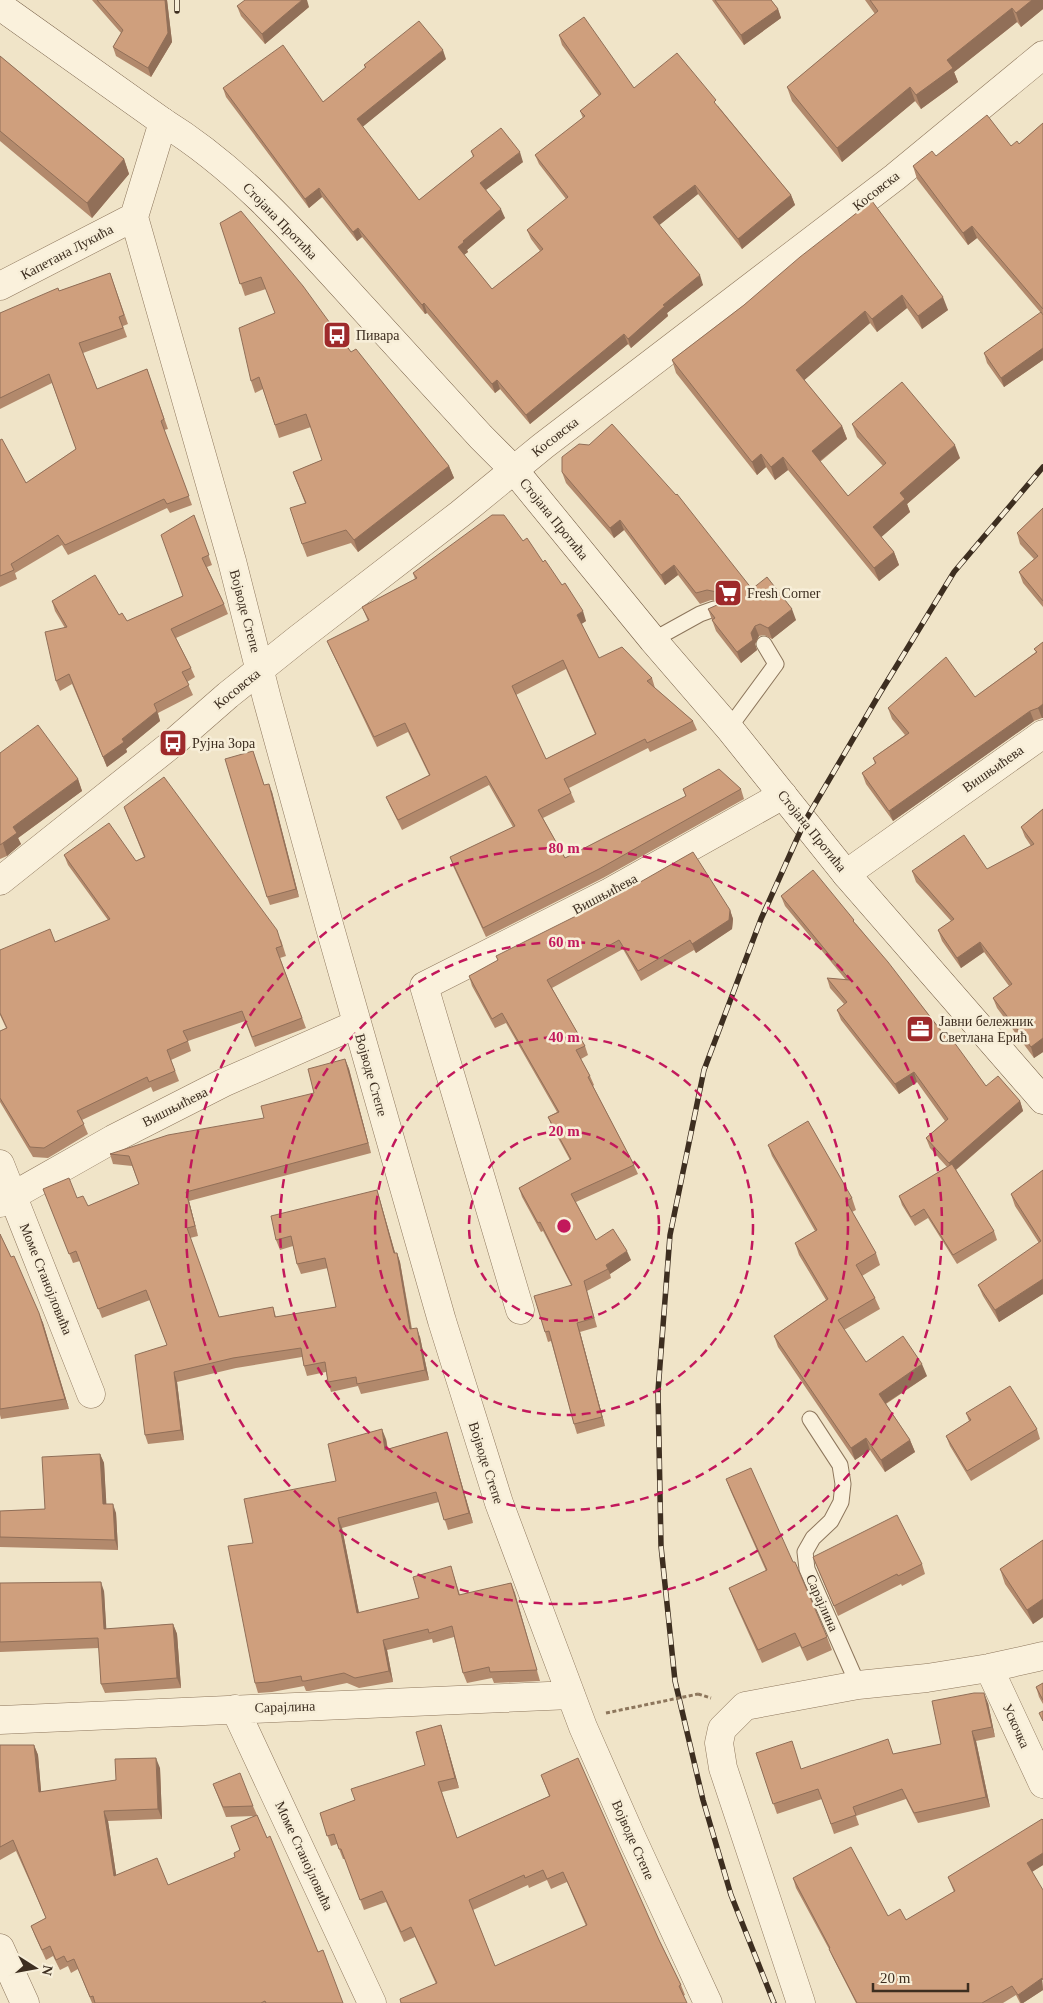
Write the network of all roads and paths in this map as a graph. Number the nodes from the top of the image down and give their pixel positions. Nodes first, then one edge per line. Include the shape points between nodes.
1 (0, 6) edge
2 (1043, 55) edge
3 (163, 122) junction
4 (134, 217) junction
5 (0, 286) edge
6 (514, 470) junction
7 (714, 609) edge
8 (653, 640) junction
9 (764, 644) edge
10 (261, 669) junction
11 (729, 728) junction
12 (1043, 734) edge
13 (783, 795) junction
14 (846, 874) junction
15 (0, 881) edge
16 (357, 1024) junction
17 (1043, 1100) edge
18 (0, 1164) edge
19 (7, 1200) edge
20 (520, 1310) dead end
21 (91, 1394) dead end
22 (810, 1419) dead end
23 (1043, 1656) edge
24 (989, 1668) junction
25 (858, 1685) junction
26 (698, 1694) dead end
27 (571, 1695) junction
28 (235, 1709) junction
29 (606, 1713) dead end
30 (0, 1720) edge
31 (1043, 1784) edge
32 (0, 1948) edge
33 (25, 2003) edge
34 (372, 2003) edge
35 (708, 2003) edge
36 (801, 2003) edge

1 - 3 street, Стојана Протића
2 - 6 street, Косовска via 895,177
3 - 4 street
3 - 6 street, Стојана Протића via 226,166 277,215
4 - 5 street, Капетана Лукића
4 - 10 street, Војводе Степе
6 - 8 street, Стојана Протића
6 - 10 street, Косовска
7 - 8 lane
8 - 11 street, Стојана Протића
9 - 11 lane via 776,664
10 - 15 street, Косовска
10 - 16 street, Војводе Степе
11 - 13 street, Стојана Протића
12 - 14 street, Вишњићева
13 - 14 street, Стојана Протића
13 - 20 street, Вишњићева via 610,892 424,986
14 - 17 street, Стојана Протића
16 - 19 street, Вишњићева via 206,1092 113,1139
16 - 27 street, Војводе Степе via 463,1394 499,1503
18 - 19 street, Моме Станојловића
19 - 21 street, Моме Станојловића
22 - 25 lane, Сарајлина via 840,1465 843,1484 841,1502 831,1521 813,1538 805,1552 807,1569
23 - 24 street
24 - 25 street
24 - 31 street, Ускочка
25 - 36 street via 745,1706 722,1729 719,1744 723,1768
26 - 29 path, bridge
27 - 28 street, Сарајлина
27 - 35 street, Војводе Степе
28 - 30 street, Сарајлина
28 - 34 street, Моме Станојловића
32 - 33 street

